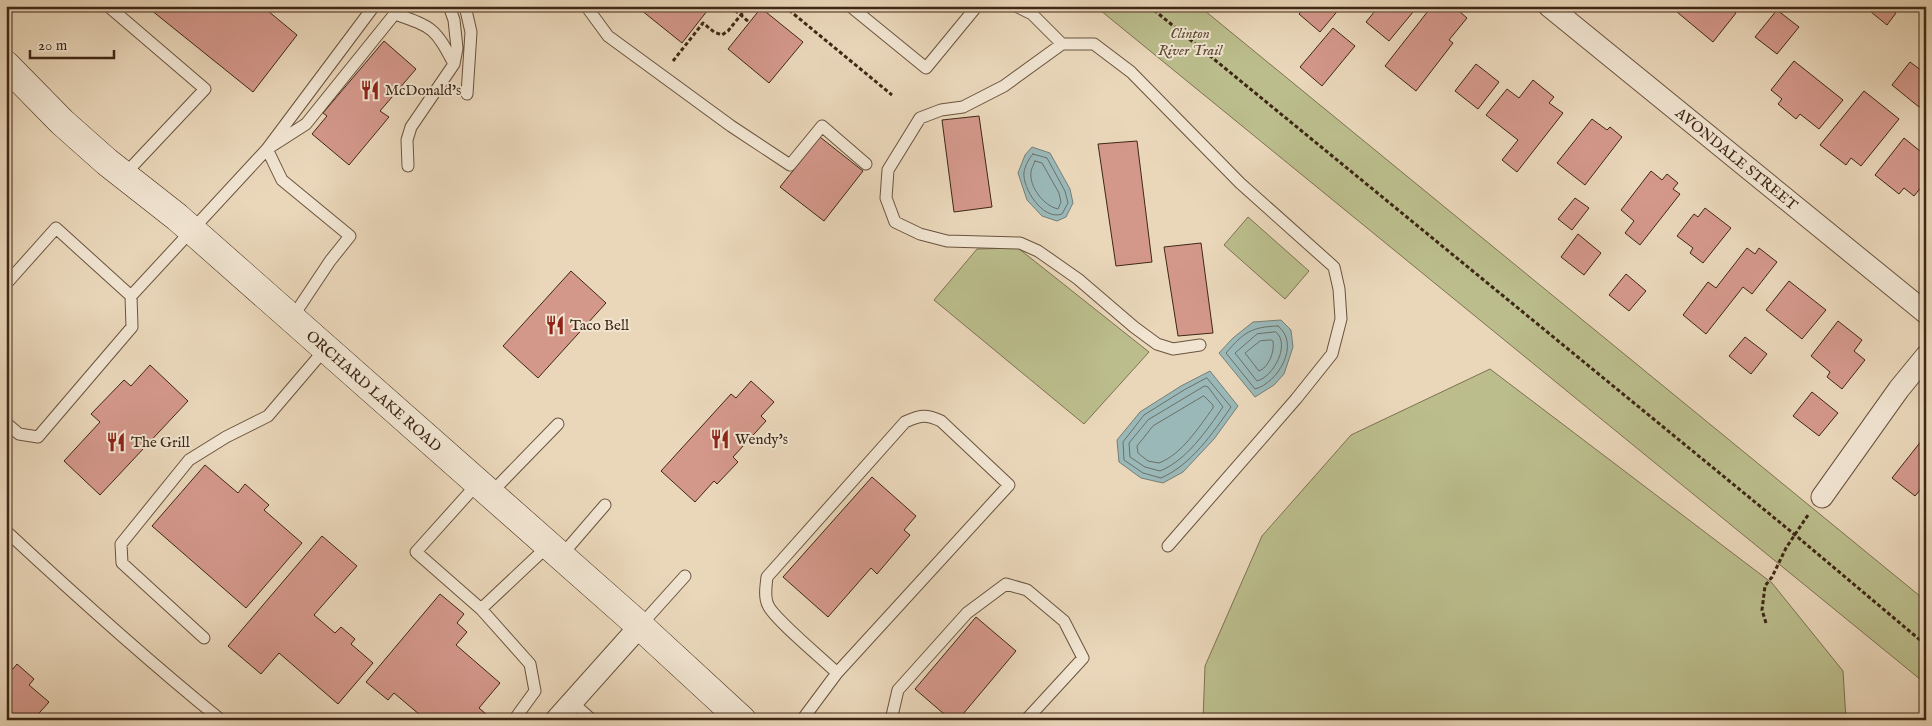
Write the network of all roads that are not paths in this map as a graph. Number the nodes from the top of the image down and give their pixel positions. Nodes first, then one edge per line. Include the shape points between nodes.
1 (108, 6) edge
2 (374, 6) edge
3 (449, 6) edge
4 (465, 6) edge
5 (586, 6) edge
6 (850, 6) edge
7 (977, 6) edge
8 (1016, 6) edge
9 (1549, 6) edge
10 (398, 10) edge
11 (1062, 44) junction
12 (454, 64) junction
13 (7, 69) edge
14 (467, 94) dead end
15 (267, 149) junction
16 (866, 164) dead end
17 (408, 166) dead end
18 (123, 176) junction
19 (193, 230) junction
20 (6, 284) edge
21 (131, 296) junction
22 (1926, 313) edge
23 (292, 318) junction
24 (1200, 345) dead end
25 (326, 348) junction
26 (1926, 356) edge
27 (6, 423) edge
28 (558, 424) dead end
29 (484, 488) junction
30 (1822, 496) road end
31 (605, 505) dead end
32 (6, 531) edge
33 (1168, 546) dead end
34 (555, 550) junction
35 (685, 576) dead end
36 (481, 609) junction
37 (640, 626) junction
38 (204, 638) dead end
39 (838, 673) junction
40 (572, 702) junction
41 (221, 720) edge
42 (514, 720) edge
43 (556, 720) edge
44 (592, 720) edge
45 (742, 720) edge
46 (802, 720) edge
47 (891, 720) edge
48 (1026, 720) edge

1 - 18 lane via 205,88
2 - 15 lane
3 - 12 lane via 454,20
4 - 14 lane via 471,32
5 - 16 lane via 608,36 790,166 822,126
6 - 7 lane via 926,68
8 - 11 lane via 1032,14
9 - 22 street, AVONDALE STREET
10 - 12 lane via 431,28
10 - 15 lane via 306,124
11 - 24 lane via 1004,86 963,107 941,110 920,118 888,170 886,198 895,222 920,234 947,241 1020,243 1078,279 1157,344 1173,349
11 - 33 lane via 1094,44 1130,72 1240,183 1334,267 1339,289 1341,319 1332,354
12 - 17 lane via 411,127 407,140
13 - 18 main road, ORCHARD LAKE ROAD
15 - 19 lane
15 - 23 lane via 282,180 350,236
18 - 19 main road, ORCHARD LAKE ROAD
19 - 21 lane
19 - 23 main road, ORCHARD LAKE ROAD
20 - 21 lane via 56,228
21 - 27 lane via 132,328 38,437 19,434
23 - 25 main road, ORCHARD LAKE ROAD
25 - 29 main road, ORCHARD LAKE ROAD
25 - 38 lane via 268,416 189,460 121,544 122,563
26 - 30 street via 1898,389
28 - 29 lane via 539,445
29 - 34 main road, ORCHARD LAKE ROAD
29 - 36 lane via 416,552
31 - 34 lane
32 - 41 lane
34 - 36 lane
34 - 37 main road, ORCHARD LAKE ROAD
35 - 37 lane
36 - 42 lane via 530,664 535,691
37 - 40 street
37 - 45 main road, ORCHARD LAKE ROAD
39 - 39 lane via 768,605 767,577 905,422 919,416 930,416 941,421 1009,485
39 - 46 lane
40 - 43 street
40 - 44 lane
47 - 48 lane via 898,690 968,612 1006,584 1027,590 1064,621 1082,658

